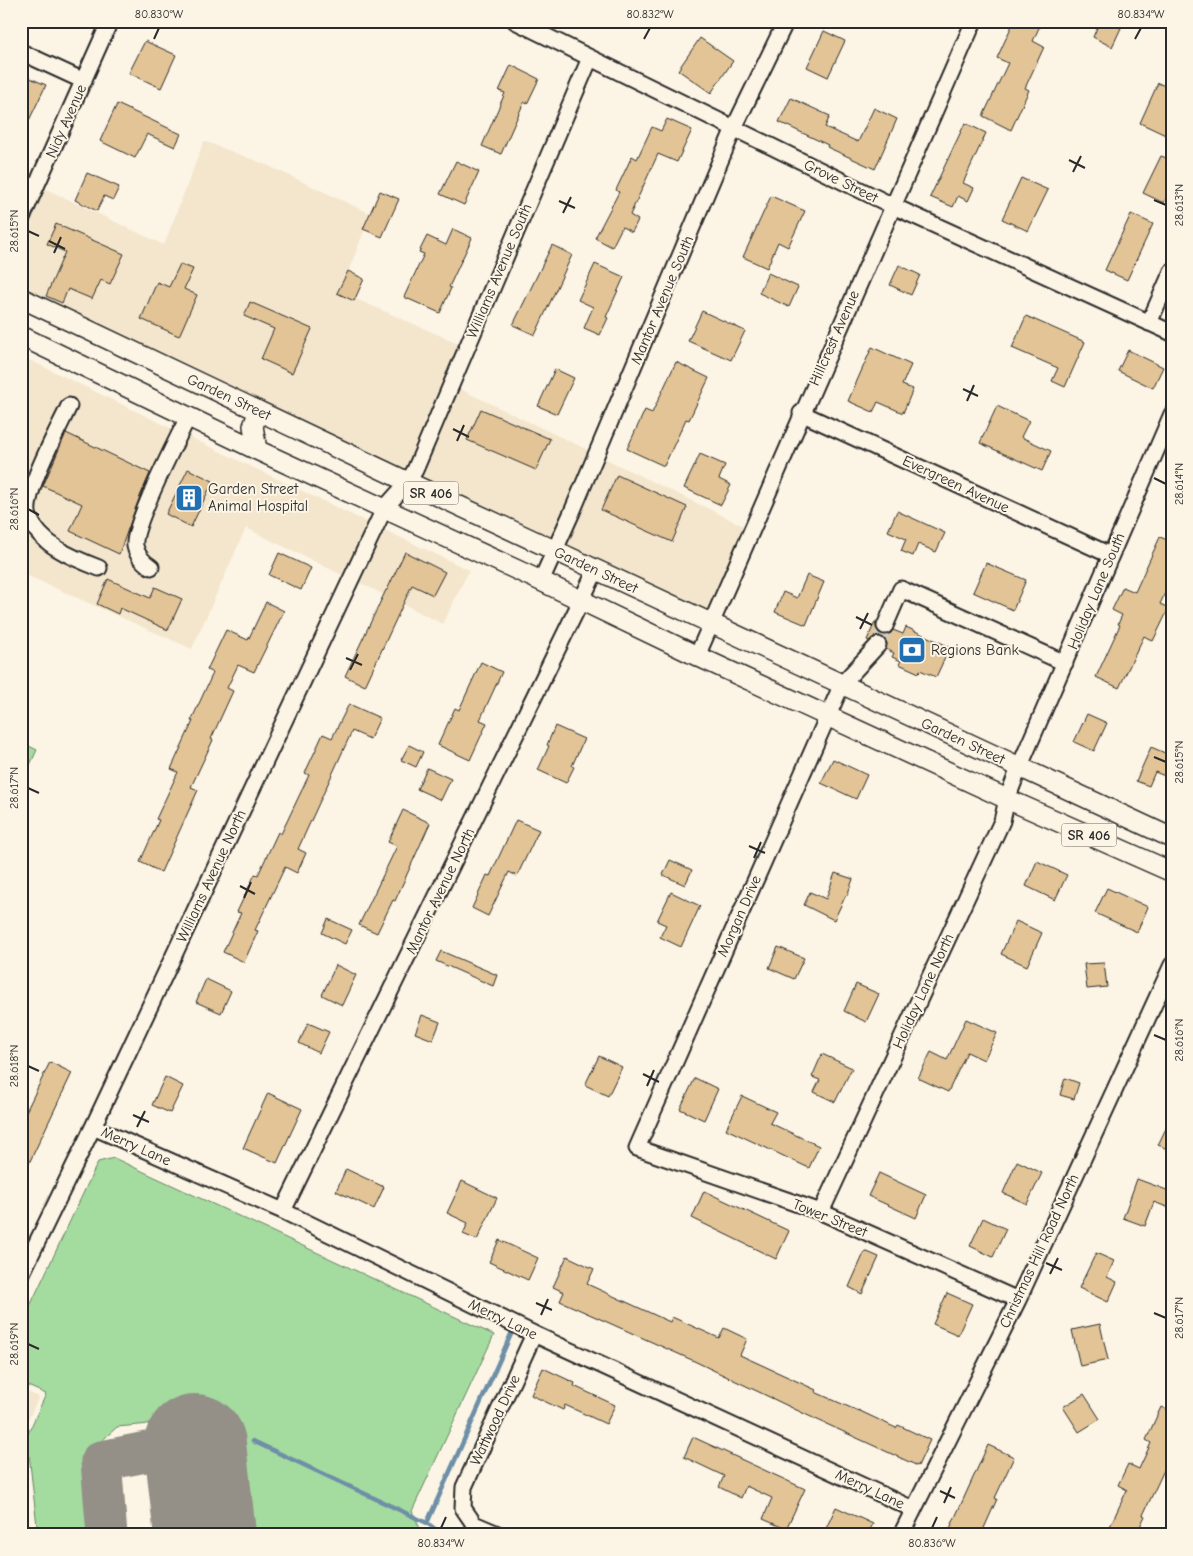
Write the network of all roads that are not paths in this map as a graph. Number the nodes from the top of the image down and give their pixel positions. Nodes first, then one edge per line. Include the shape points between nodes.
1 (110, 21) edge
2 (515, 21) edge
3 (786, 21) edge
4 (974, 21) edge
5 (21, 52) edge
6 (590, 58) junction
7 (84, 81) junction
8 (734, 128) junction
9 (893, 206) junction
10 (21, 220) edge
11 (1172, 271) edge
12 (21, 298) edge
13 (1149, 323) junction
14 (1172, 332) edge
15 (21, 336) edge
16 (69, 406) dead end
17 (259, 411) junction
18 (801, 413) junction
19 (1172, 414) edge
20 (188, 417) junction
21 (257, 450) junction
22 (408, 482) junction
23 (384, 509) junction
24 (555, 551) junction
25 (1110, 555) junction
26 (151, 567) dead end
27 (99, 568) dead end
28 (596, 570) junction
29 (541, 581) junction
30 (581, 600) junction
31 (711, 623) junction
32 (885, 626) tunnel mouth
33 (878, 645) tunnel mouth
34 (697, 656) junction
35 (1065, 663) junction
36 (842, 684) junction
37 (828, 716) junction
38 (1019, 768) junction
39 (1007, 799) junction
40 (1172, 838) edge
41 (1172, 872) edge
42 (1172, 965) edge
43 (93, 1127) junction
44 (637, 1148) joint
45 (283, 1211) junction
46 (821, 1212) junction
47 (21, 1275) edge
48 (1018, 1300) junction
49 (534, 1334) junction
50 (913, 1509) junction
51 (500, 1535) edge
52 (901, 1535) edge

1 - 7 street, Nidy Avenue
2 - 6 street, Grove Street
3 - 8 street, Mantor Avenue South
4 - 9 street, Hillcrest Avenue
5 - 7 street
6 - 8 street, Grove Street
6 - 22 street, Williams Avenue South
7 - 10 street, Nidy Avenue
8 - 9 street, Grove Street
8 - 24 street, Mantor Avenue South
9 - 13 street, Grove Street
9 - 18 street, Hillcrest Avenue
11 - 13 street
12 - 17 main road, Garden Street / SR 406
13 - 14 street, Grove Street
15 - 20 main road, SR 406
16 - 27 street via 34,482 28,515 38,533 54,546
17 - 21 main road via 253,426
17 - 22 main road, Garden Street / SR 406
18 - 25 street, Evergreen Avenue
18 - 31 street, Hillcrest Avenue
19 - 25 street, Holiday Lane South
20 - 21 main road, SR 406
20 - 26 street via 138,525 135,546 141,561
21 - 23 main road, SR 406
22 - 23 street, Williams Avenue North
22 - 24 main road, Garden Street / SR 406
23 - 29 main road, SR 406
23 - 43 street, Williams Avenue North
24 - 28 main road, Garden Street / SR 406
24 - 29 street, Mantor Avenue South
25 - 35 street, Holiday Lane South
28 - 30 street, Mantor Avenue North
28 - 31 main road, Garden Street / SR 406
29 - 30 main road, SR 406
30 - 34 main road, SR 406
30 - 45 street, Mantor Avenue North
31 - 34 street, Hillcrest Avenue
31 - 36 main road, Garden Street / SR 406
32 - 35 street via 901,589
33 - 36 street, Morgan Drive
34 - 37 main road, SR 406
35 - 38 street, Holiday Lane South
36 - 37 street, Morgan Drive
36 - 38 main road, Garden Street / SR 406
37 - 39 main road, SR 406
37 - 44 street, Morgan Drive
38 - 39 street, Holiday Lane North
38 - 40 main road, Garden Street / SR 406
39 - 41 main road, SR 406
39 - 46 street, Holiday Lane North via 1002,821
42 - 48 street, Christmas Hill Road North
43 - 45 street, Merry Lane
43 - 47 street, Williams Avenue North
44 - 46 street, Tower Street
45 - 49 street, Merry Lane
46 - 48 street, Tower Street
48 - 50 street, Christmas Hill Road North
49 - 50 street, Merry Lane
49 - 51 street, Wattwood Drive via 464,1487 463,1508 474,1524
50 - 52 street, Christmas Hill Road North

